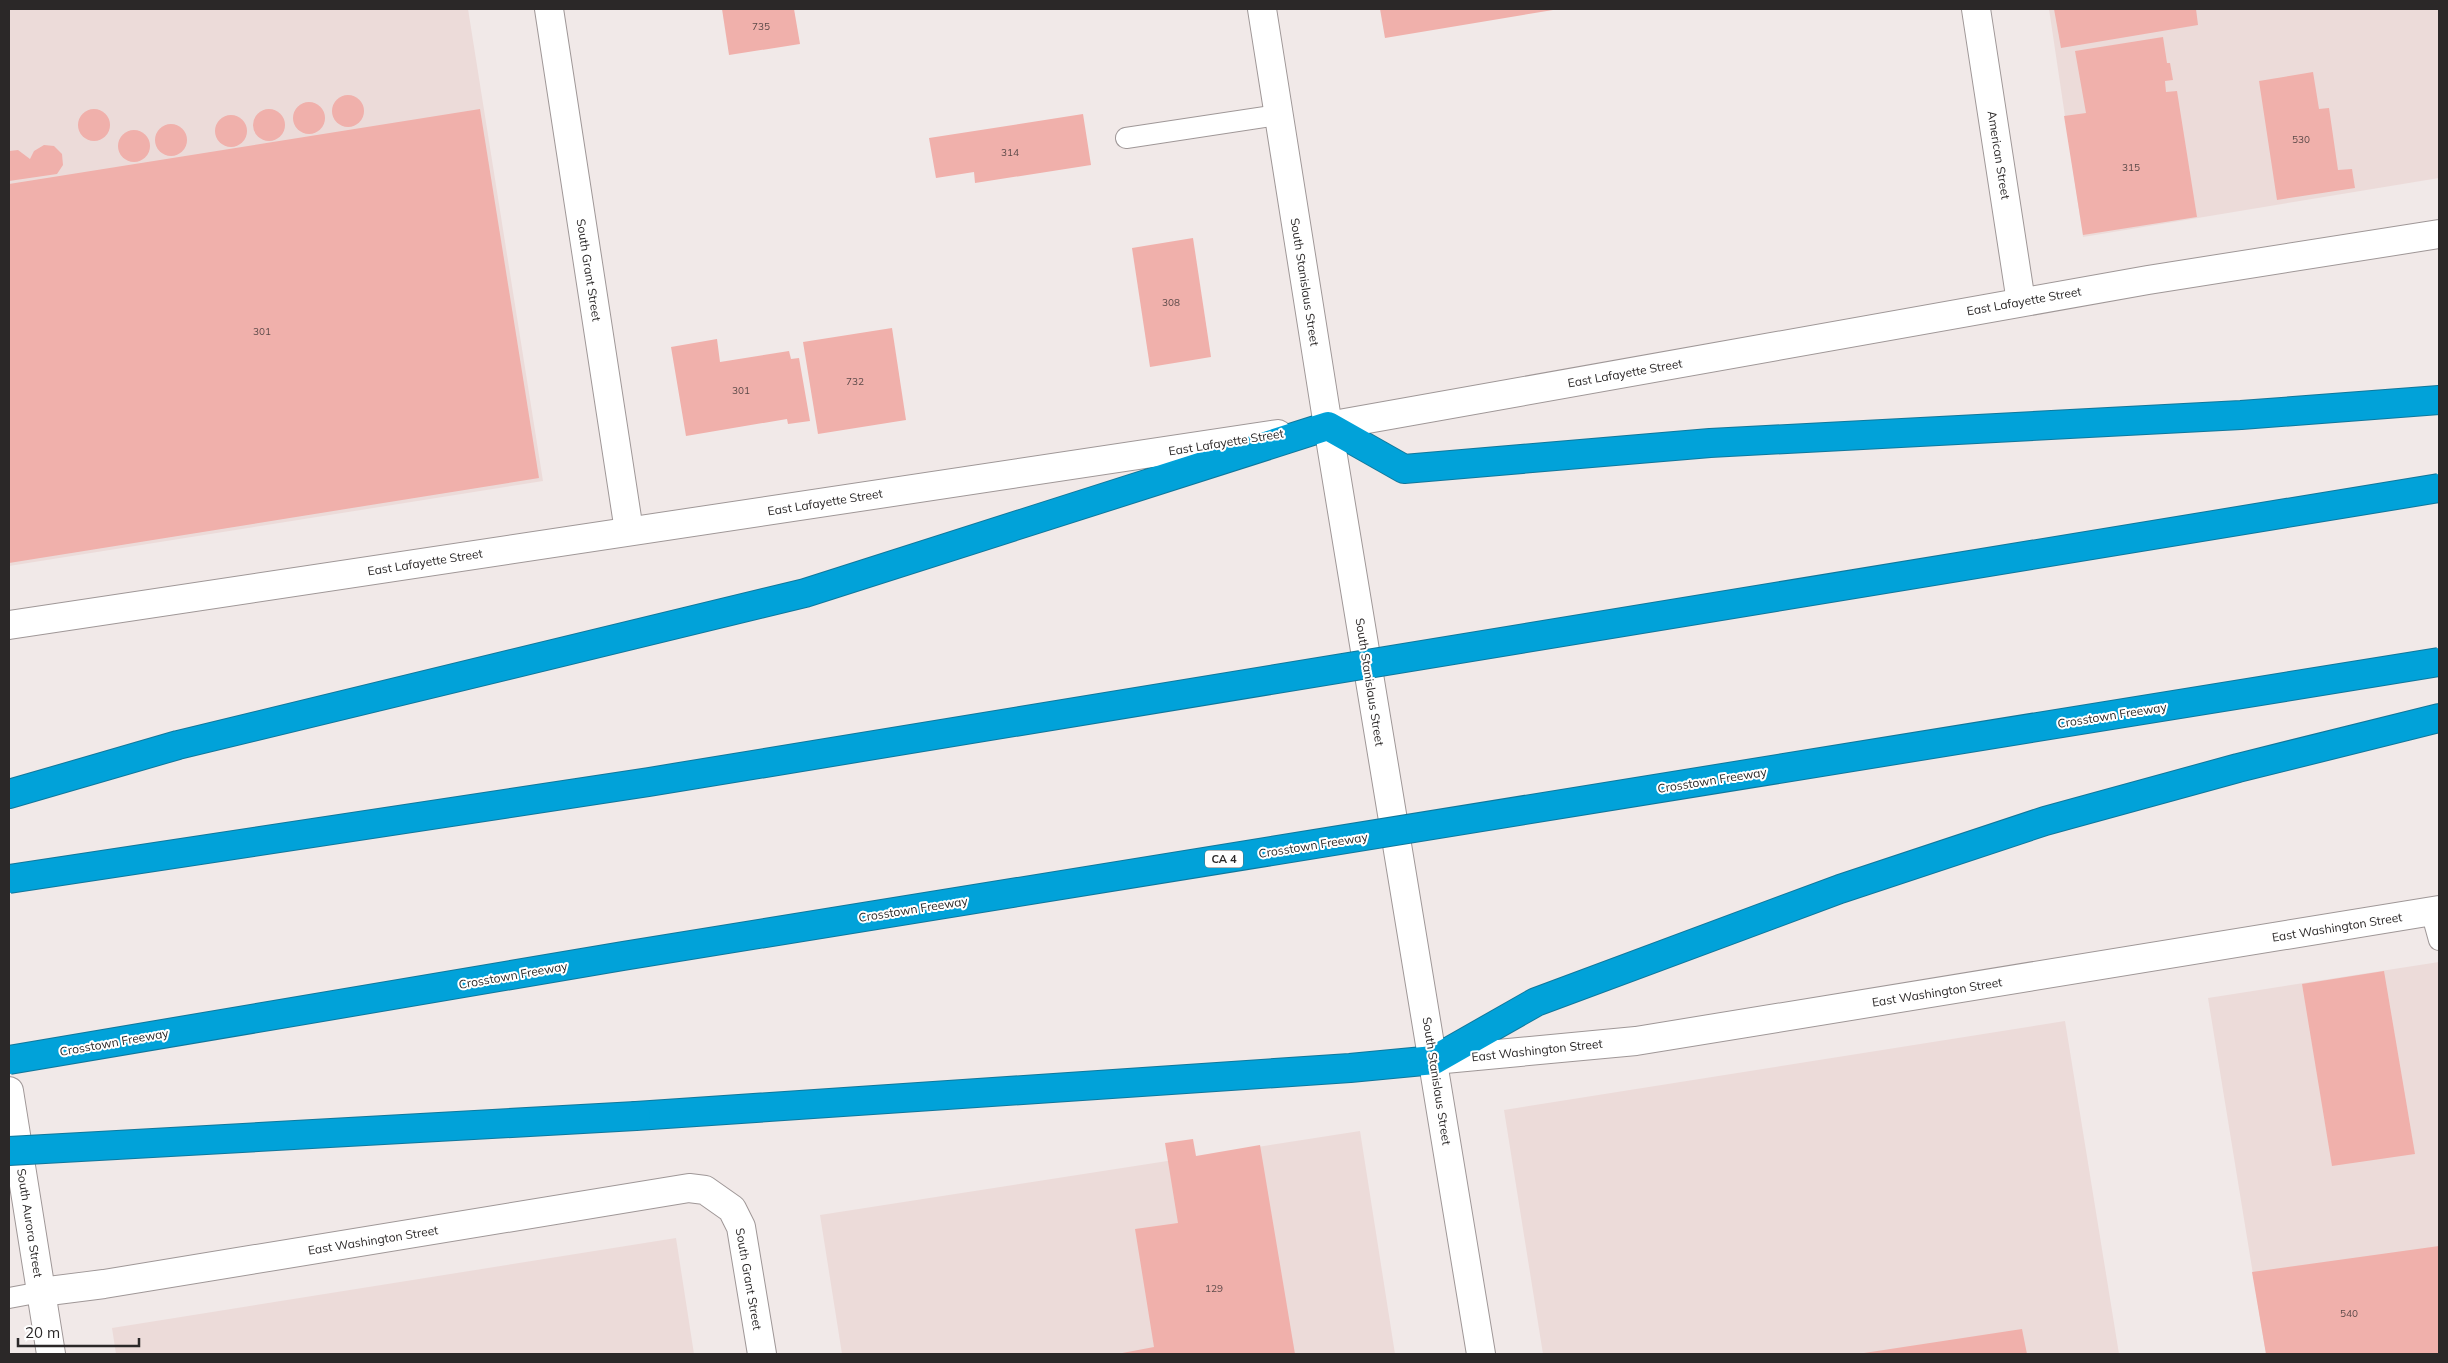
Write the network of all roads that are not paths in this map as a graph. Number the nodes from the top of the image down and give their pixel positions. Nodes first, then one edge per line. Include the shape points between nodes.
1 (549, 9) edge
2 (1262, 9) edge
3 (1976, 9) edge
4 (1278, 115) junction
5 (1126, 138) dead end
6 (2439, 234) edge
7 (2021, 302) junction
8 (2439, 400) edge
9 (1328, 426) junction
10 (2439, 488) edge
11 (629, 531) junction
12 (9, 625) edge
13 (2439, 662) edge
14 (2439, 718) edge
15 (9, 794) edge
16 (9, 879) edge
17 (2435, 911) edge
18 (2439, 940) edge
19 (9, 1060) edge
20 (1434, 1060) junction
21 (9, 1092) edge
22 (9, 1151) edge
23 (705, 1190) joint
24 (41, 1292) junction
25 (9, 1298) edge
26 (51, 1354) edge
27 (762, 1354) edge
28 (1481, 1354) edge

1 - 11 street, South Grant Street
2 - 4 street, South Stanislaus Street
3 - 7 street, American Street
4 - 5 lane
4 - 9 street, South Stanislaus Street
6 - 7 street, East Lafayette Street
7 - 9 street, East Lafayette Street
8 - 9 highway via 1710,443 1404,468
9 - 11 street, East Lafayette Street
9 - 15 highway via 805,594 178,745
9 - 20 street, South Stanislaus Street
10 - 16 highway, bridge via 659,781
11 - 12 street, East Lafayette Street
13 - 19 highway, Crosstown Freeway / CA 4, bridge via 643,953
14 - 20 highway via 2045,821 1840,889 1536,1002
17 - 18 lane
17 - 20 street, East Washington Street via 1636,1041
20 - 22 highway, bridge via 636,1116
20 - 28 street, South Stanislaus Street
21 - 24 street, South Aurora Street
23 - 24 street, East Washington Street via 679,1189
23 - 27 street, South Grant Street via 732,1209 741,1227
24 - 25 lane
24 - 26 street, South Aurora Street

